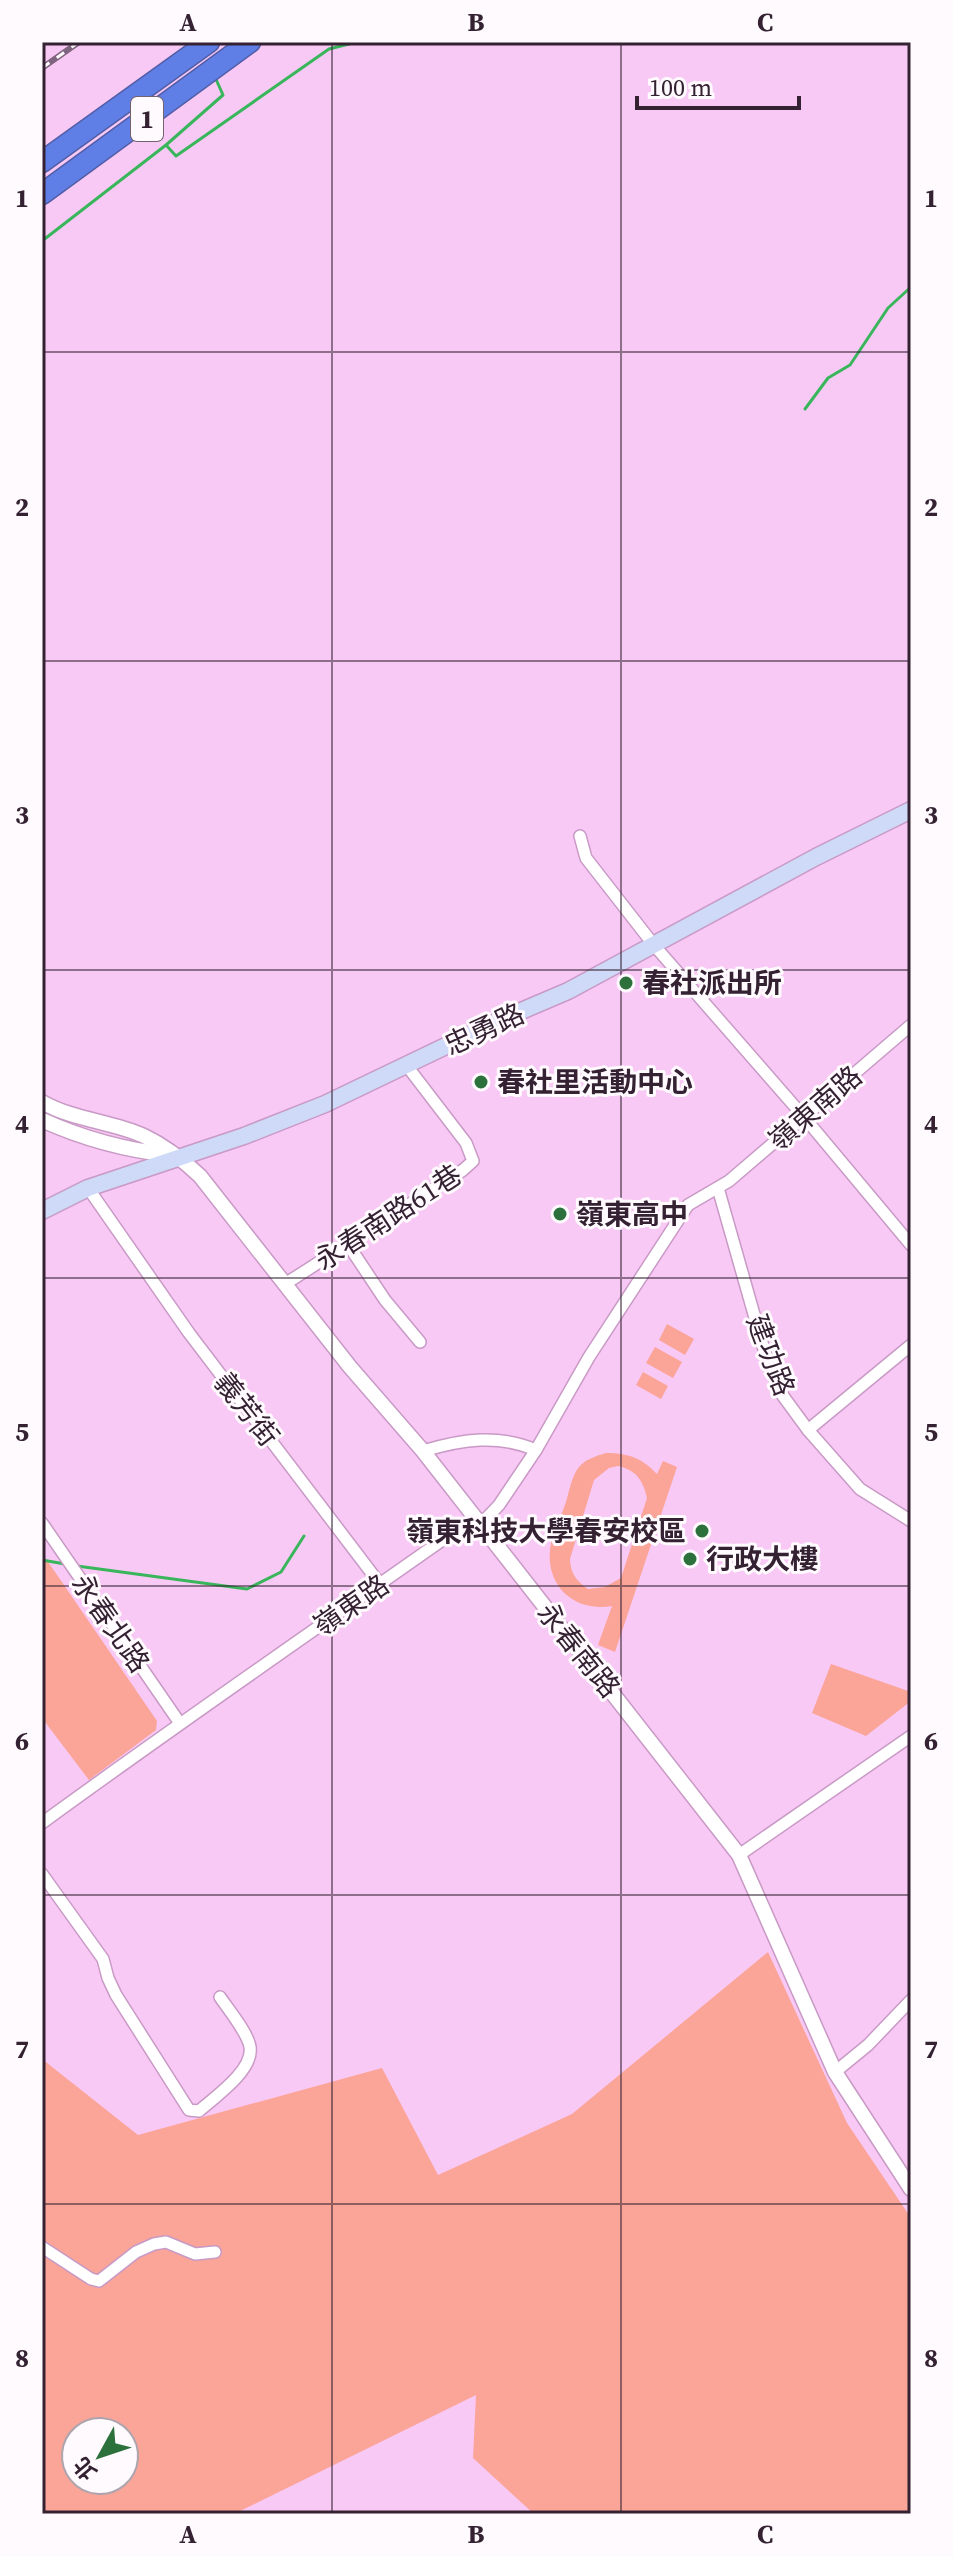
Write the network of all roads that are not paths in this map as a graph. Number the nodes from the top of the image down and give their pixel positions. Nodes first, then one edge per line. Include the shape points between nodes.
1 (209, 42) edge
2 (250, 42) edge
3 (42, 162) edge
4 (42, 194) edge
5 (911, 810) edge
6 (580, 836) dead end
7 (653, 944) junction
8 (911, 1025) edge
9 (407, 1066) junction
10 (42, 1102) edge
11 (804, 1117) junction
12 (42, 1120) edge
13 (179, 1156) junction
14 (88, 1188) junction
15 (718, 1188) junction
16 (42, 1211) edge
17 (347, 1243) junction
18 (911, 1245) edge
19 (285, 1284) junction
20 (420, 1342) dead end
21 (911, 1345) edge
22 (808, 1430) junction
23 (536, 1450) junction
24 (423, 1451) junction
25 (911, 1521) edge
26 (42, 1523) edge
27 (479, 1526) junction
28 (380, 1584) junction
29 (179, 1722) junction
30 (911, 1736) edge
31 (42, 1823) edge
32 (739, 1855) junction
33 (42, 1874) edge
34 (220, 1997) dead end
35 (911, 2000) edge
36 (835, 2072) junction
37 (911, 2189) edge
38 (42, 2247) edge
39 (215, 2252) dead end

1 - 3 highway, 1
2 - 4 highway, 1
5 - 7 main road, 忠勇路
6 - 7 street via 586,858
7 - 9 main road, 忠勇路 via 568,991
7 - 11 street
8 - 11 street, 嶺東南路
9 - 13 main road, 忠勇路 via 244,1136
9 - 17 street, 永春南路61巷 via 466,1143 473,1161
10 - 13 street, 永春南路 via 142,1135
11 - 15 street, 嶺東南路
11 - 18 street
12 - 13 street via 129,1151
13 - 14 main road, 忠勇路
13 - 19 street, 永春南路
14 - 16 main road, 忠勇路
14 - 28 street, 義芳街 via 189,1333
15 - 22 street, 建功路 via 769,1367
15 - 23 street, 嶺東路 via 688,1205
17 - 19 street, 永春南路61巷
17 - 20 street
19 - 24 street, 永春南路
21 - 22 street
22 - 25 street, 建功路 via 860,1489
23 - 24 street via 492,1439
23 - 27 street, 嶺東路
24 - 27 street, 永春南路
26 - 29 street, 永春北路
27 - 28 street, 嶺東路 via 458,1529
27 - 32 street, 永春南路
28 - 29 street, 嶺東路
29 - 31 street, 嶺東路
30 - 32 street
32 - 36 street, 永春南路
33 - 34 street via 103,1959 116,1995 189,2110 199,2111 234,2081 250,2055 250,2044
35 - 36 street
36 - 37 street, 永春南路
38 - 39 street via 99,2281 154,2244 166,2242 195,2254

